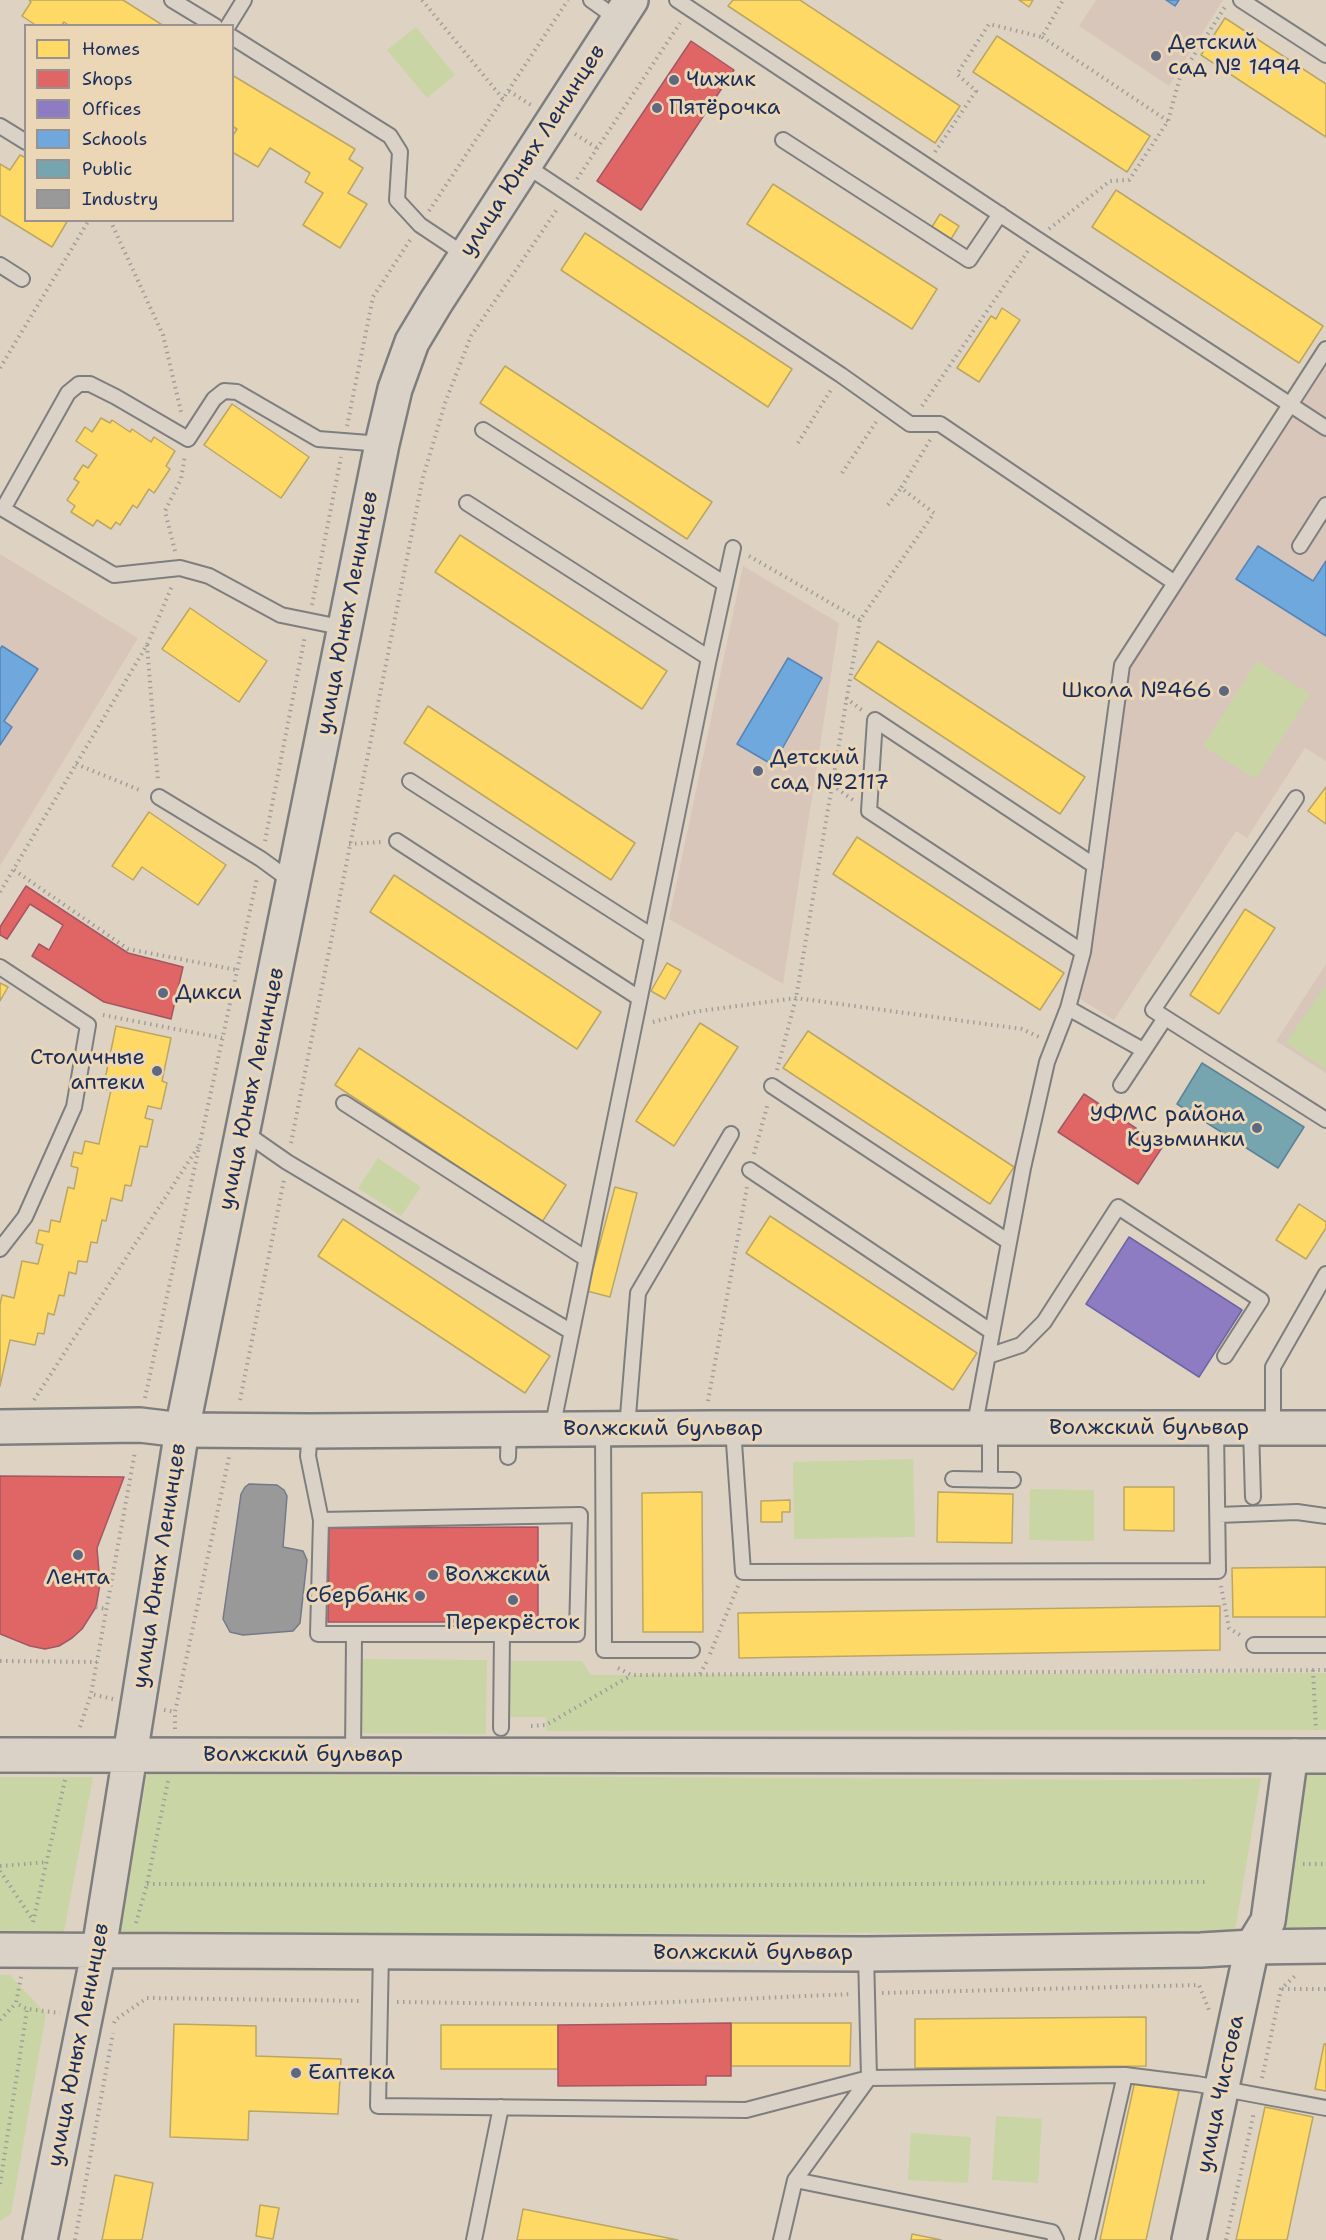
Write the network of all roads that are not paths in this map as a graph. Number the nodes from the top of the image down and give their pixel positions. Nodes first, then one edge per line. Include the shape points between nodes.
1 (172, 0) edge
2 (244, 0) edge
3 (591, 0) edge
4 (677, 0) edge
5 (1241, 0) edge
6 (625, 10) edge
7 (211, 24) edge
8 (229, 24) edge
9 (234, 38) edge
10 (1326, 55) edge
11 (0, 126) edge
12 (24, 141) edge
13 (783, 141) dead end
14 (525, 165) junction
15 (1000, 214) junction
16 (465, 255) junction
17 (0, 265) edge
18 (22, 279) dead end
19 (1326, 349) edge
20 (1290, 405) junction
21 (1326, 428) edge
22 (483, 430) dead end
23 (382, 444) junction
24 (467, 502) dead end
25 (1326, 505) edge
26 (1300, 546) dead end
27 (733, 548) road end
28 (1175, 583) junction
29 (725, 584) junction
30 (345, 628) junction
31 (709, 658) junction
32 (410, 781) dead end
33 (159, 797) road end
34 (1296, 798) dead end
35 (397, 841) road end
36 (1095, 866) junction
37 (294, 883) junction
38 (652, 936) junction
39 (1083, 952) junction
40 (0, 967) edge
41 (639, 998) junction
42 (1068, 1008) junction
43 (1165, 1018) junction
44 (1143, 1050) junction
45 (1121, 1085) dead end
46 (772, 1086) road end
47 (344, 1103) dead end
48 (1326, 1120) edge
49 (243, 1131) junction
50 (731, 1134) dead end
51 (750, 1170) road end
52 (1009, 1242) junction
53 (0, 1249) edge
54 (585, 1258) junction
55 (1326, 1274) edge
56 (570, 1330) junction
57 (992, 1332) junction
58 (988, 1356) junction
59 (1225, 1356) dead end
60 (0, 1427) edge
61 (733, 1428) junction
62 (1216, 1428) junction
63 (1262, 1428) junction
64 (1326, 1428) edge
65 (552, 1429) junction
66 (615, 1429) junction
67 (982, 1429) junction
68 (182, 1430) junction
69 (310, 1431) junction
70 (953, 1479) dead end
71 (990, 1480) junction
72 (1014, 1480) dead end
73 (1253, 1497) dead end
74 (1218, 1515) junction
75 (1326, 1516) edge
76 (321, 1520) junction
77 (502, 1634) junction
78 (354, 1635) junction
79 (1254, 1645) road end
80 (1326, 1645) edge
81 (692, 1650) dead end
82 (501, 1728) road end
83 (0, 1755) edge
84 (129, 1755) junction
85 (352, 1755) junction
86 (1254, 1755) junction
87 (1311, 1756) edge
88 (1326, 1946) edge
89 (1243, 1948) junction
90 (99, 1949) junction
91 (0, 1950) edge
92 (381, 1951) junction
93 (866, 1954) junction
94 (1125, 2075) junction
95 (869, 2078) junction
96 (1222, 2088) junction
97 (501, 2107) junction
98 (1326, 2108) edge
99 (795, 2180) junction
100 (40, 2240) edge
101 (474, 2240) edge
102 (781, 2240) edge
103 (1056, 2240) edge
104 (1087, 2240) edge
105 (1189, 2240) edge

1 - 7 lane
2 - 8 lane
3 - 6 lane
4 - 15 lane
5 - 10 lane
6 - 14 main road, улица Юных Ленинцев
9 - 16 lane via 390,136 400,152 397,200 420,225
11 - 12 lane
13 - 15 lane via 969,260
14 - 16 main road, улица Юных Ленинцев
14 - 28 lane via 910,424 940,424
15 - 20 lane
16 - 23 main road, улица Юных Ленинцев via 412,342 395,389
17 - 18 lane
19 - 20 lane
20 - 21 lane
20 - 28 lane
22 - 29 lane
23 - 30 main road, улица Юных Ленинцев
23 - 30 lane via 318,439 237,392 224,391 214,399 188,440 116,397 90,384 78,384 68,393 3,509 114,575 180,568 209,576 281,615
24 - 31 lane
25 - 26 lane
27 - 29 lane
28 - 36 lane via 1122,665
29 - 31 lane
30 - 37 main road, улица Юных Ленинцев
31 - 38 lane
32 - 38 lane
33 - 37 lane
34 - 43 lane via 1153,1010
35 - 41 lane
36 - 39 lane
36 - 39 lane via 875,720 869,811
37 - 49 main road, улица Юных Ленинцев
38 - 41 lane
39 - 42 lane
40 - 53 lane via 88,1025 74,1107 25,1217
41 - 54 lane
42 - 44 lane
42 - 52 lane via 1047,1062
43 - 44 lane
43 - 48 lane
44 - 45 lane
46 - 52 lane
47 - 54 lane
49 - 56 lane via 287,1162
49 - 68 main road, улица Юных Ленинцев
50 - 66 lane via 638,1293
51 - 57 lane
52 - 57 lane
54 - 56 lane
55 - 63 lane via 1273,1367
56 - 65 lane
57 - 58 lane
58 - 59 lane via 1021,1345 1044,1322 1118,1207 1261,1300
58 - 67 lane
60 - 68 main road, Волжский бульвар via 140,1425
61 - 66 main road, Волжский бульвар
61 - 67 main road, Волжский бульвар
61 - 74 lane via 743,1572 1218,1570
62 - 63 main road, Волжский бульвар
62 - 67 main road, Волжский бульвар
62 - 74 lane
63 - 64 main road, Волжский бульвар
63 - 73 lane
65 - 66 main road, Волжский бульвар
65 - 69 main road, Волжский бульвар via 509,1443
66 - 81 lane via 604,1650
67 - 71 lane
68 - 69 main road, Волжский бульвар
68 - 84 main road, улица Юных Ленинцев
69 - 76 lane via 308,1455
70 - 71 lane
71 - 72 lane
74 - 75 lane via 1297,1512
76 - 77 lane via 580,1515 577,1634
76 - 78 lane via 318,1634
77 - 78 lane
77 - 82 lane
78 - 85 lane
79 - 80 lane
83 - 84 main road, Волжский бульвар
84 - 85 main road, Волжский бульвар
84 - 90 main road, улица Юных Ленинцев
85 - 86 main road, Волжский бульвар
86 - 87 main road, Волжский бульвар
86 - 89 main road via 1269,1775
87 - 89 main road via 1289,1768 1268,1921
88 - 89 main road, Волжский бульвар
89 - 93 main road, Волжский бульвар
89 - 96 main road, улица Чистова
90 - 91 main road, Волжский бульвар
90 - 92 main road, Волжский бульвар
90 - 100 main road, улица Юных Ленинцев
92 - 93 main road, Волжский бульвар
92 - 97 lane via 378,2106
93 - 95 lane
94 - 95 lane
94 - 96 lane
94 - 104 lane
95 - 97 lane via 746,2110
95 - 99 lane
96 - 98 lane
96 - 105 main road, улица Чистова
97 - 101 lane
99 - 102 lane
99 - 103 lane via 1052,2232

